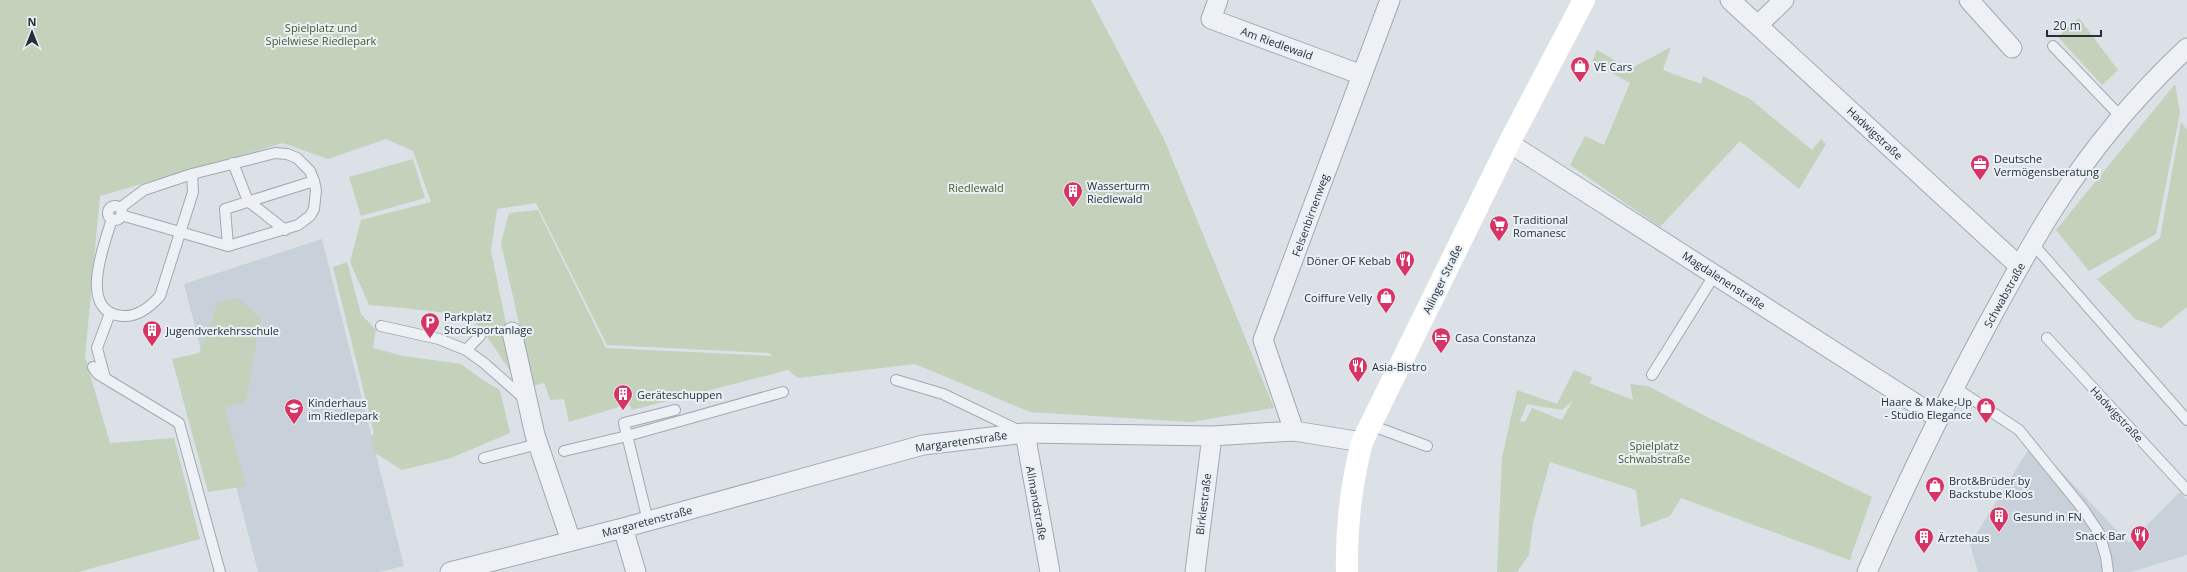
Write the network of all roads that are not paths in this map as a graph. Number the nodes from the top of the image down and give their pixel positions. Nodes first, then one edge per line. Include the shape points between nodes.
1 (1218, 0) edge
2 (1390, 0) edge
3 (1584, 0) edge
4 (1730, 0) edge
5 (1784, 0) edge
6 (1969, 0) edge
7 (1758, 25) junction
8 (2053, 46) dead end
9 (2012, 48) dead end
10 (2187, 48) edge
11 (1362, 75) junction
12 (2122, 118) junction
13 (1509, 143) junction
14 (233, 163) junction
15 (192, 174) junction
16 (314, 181) junction
17 (248, 201) junction
18 (118, 214) junction
19 (286, 230) junction
20 (181, 233) junction
21 (2033, 244) junction
22 (228, 246) junction
23 (2019, 266) junction
24 (1714, 274) junction
25 (110, 314) junction
26 (381, 326) dead end
27 (512, 332) dead end
28 (480, 336) dead end
29 (2047, 338) dead end
30 (466, 350) junction
31 (93, 367) dead end
32 (1652, 375) dead end
33 (105, 378) junction
34 (896, 380) dead end
35 (1954, 387) junction
36 (783, 392) dead end
37 (527, 402) junction
38 (675, 410) dead end
39 (1938, 418) junction
40 (2187, 420) edge
41 (1294, 431) junction
42 (1025, 433) junction
43 (1366, 434) junction
44 (627, 436) junction
45 (1212, 436) junction
46 (538, 444) junction
47 (1427, 446) dead end
48 (564, 451) dead end
49 (484, 458) dead end
50 (2187, 490) edge
51 (648, 521) junction
52 (623, 528) junction
53 (571, 541) junction
54 (471, 569) edge
55 (220, 572) edge
56 (450, 572) edge
57 (636, 572) edge
58 (1050, 572) edge
59 (1195, 572) edge
60 (1347, 572) edge
61 (1867, 572) edge
62 (2108, 572) edge

1 - 11 street, Am Riedlewald via 1211,18
2 - 11 street, Felsenbirnenweg
3 - 13 main road, Ailinger Straße
4 - 7 street, Hadwigstraße
5 - 7 street
6 - 9 street
7 - 23 street, Hadwigstraße
8 - 12 lane
10 - 12 street, Schwabstraße
11 - 41 street, Felsenbirnenweg via 1263,340
12 - 21 street, Schwabstraße via 2056,204
13 - 24 street, Magdalenenstraße
13 - 43 main road, Ailinger Straße
14 - 15 lane
14 - 16 lane via 268,154 287,154 304,164
14 - 17 lane
15 - 18 lane via 144,190
15 - 20 lane via 193,192
16 - 17 lane
16 - 19 lane via 315,200 310,216
17 - 19 lane
17 - 22 lane via 225,209
18 - 20 lane
18 - 25 lane via 98,269 97,285 101,305
19 - 22 lane
20 - 22 lane
20 - 25 lane via 160,296 154,304 128,316
21 - 23 street, Schwabstraße
21 - 40 lane
23 - 35 street, Schwabstraße
24 - 32 lane
24 - 39 street, Magdalenenstraße
25 - 33 lane via 97,348
26 - 30 lane via 439,338
27 - 37 street
28 - 30 lane
29 - 50 lane, Hadwigstraße
30 - 37 lane
31 - 33 lane
33 - 55 lane via 179,423
34 - 42 lane via 943,394
35 - 39 street, Schwabstraße
35 - 62 lane via 2019,430 2084,510 2099,533
36 - 44 lane
37 - 46 street
38 - 44 lane via 624,423
39 - 61 street, Schwabstraße
41 - 43 street, Margaretenstraße
41 - 45 street, Margaretenstraße
42 - 45 street, Margaretenstraße
42 - 51 street, Margaretenstraße via 923,445
42 - 58 street, Allmandstraße
43 - 47 lane
43 - 60 main road, Ailinger Straße via 1354,473 1348,515
44 - 48 lane
44 - 51 lane
45 - 59 street, Birklestraße
46 - 49 lane
46 - 53 street
51 - 52 street, Margaretenstraße
52 - 53 street, Margaretenstraße
52 - 57 street
53 - 54 street, Margaretenstraße
54 - 56 street, Margaretenstraße

